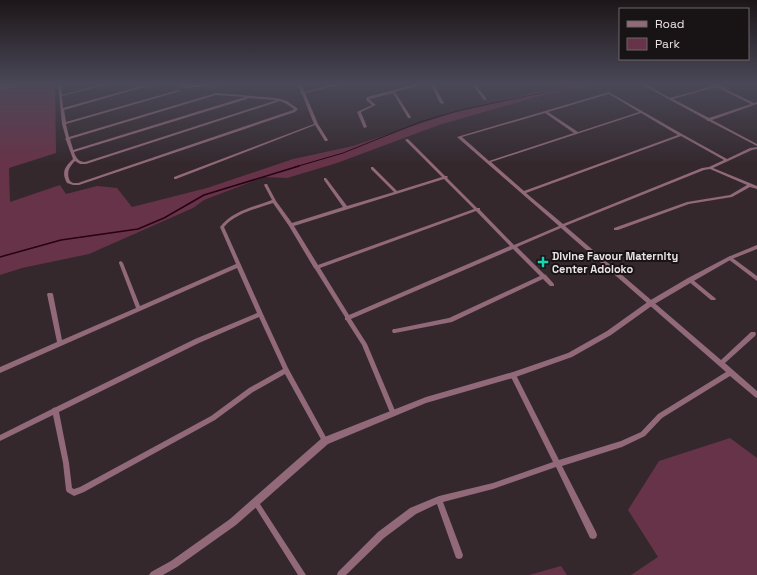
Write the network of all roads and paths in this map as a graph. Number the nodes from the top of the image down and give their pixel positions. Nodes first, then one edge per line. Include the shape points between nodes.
1 (62, 109) edge
2 (113, 110) edge
3 (164, 110) edge
4 (207, 110) edge
5 (252, 110) edge
6 (295, 110) edge
7 (310, 110) edge
8 (364, 110) edge
9 (405, 110) edge
10 (553, 110) edge
11 (638, 110) edge
12 (690, 110) edge
13 (738, 110) edge
14 (546, 112) junction
15 (642, 112) junction
16 (409, 117) dead end
17 (708, 120) junction
18 (64, 124) junction
19 (316, 124) junction
20 (365, 127) dead end
21 (577, 133) junction
22 (681, 135) junction
23 (67, 139) junction
24 (326, 140) dead end
25 (407, 140) dead end
26 (757, 148) edge
27 (72, 152) junction
28 (75, 159) junction
29 (727, 160) junction
30 (488, 162) junction
31 (372, 168) dead end
32 (710, 168) junction
33 (446, 177) junction
34 (175, 178) dead end
35 (325, 180) dead end
36 (750, 185) junction
37 (266, 186) dead end
38 (757, 188) edge
39 (396, 192) junction
40 (524, 192) junction
41 (274, 201) junction
42 (346, 208) junction
43 (478, 209) junction
44 (291, 225) junction
45 (562, 226) junction
46 (616, 229) dead end
47 (514, 247) junction
48 (757, 247) edge
49 (730, 258) junction
50 (121, 263) dead end
51 (239, 265) junction
52 (316, 267) junction
53 (544, 276) junction
54 (757, 279) edge
55 (690, 280) junction
56 (552, 285) dead end
57 (50, 294) dead end
58 (713, 299) dead end
59 (651, 303) junction
60 (139, 309) junction
61 (260, 314) junction
62 (347, 318) junction
63 (395, 331) dead end
64 (753, 334) dead end
65 (60, 343) junction
66 (721, 363) junction
67 (0, 370) edge
68 (286, 370) junction
69 (731, 372) junction
70 (513, 375) junction
71 (757, 395) edge
72 (56, 410) junction
73 (393, 413) junction
74 (0, 438) edge
75 (326, 441) junction
76 (556, 464) junction
77 (439, 500) junction
78 (256, 503) junction
79 (593, 534) dead end
80 (459, 555) dead end
81 (154, 575) edge
82 (302, 575) edge
83 (341, 575) edge

1 - 18 street
2 - 18 street
3 - 23 street
4 - 27 street
5 - 28 street via 84,164
6 - 28 street via 78,184 68,182 65,177 66,168
7 - 19 street
8 - 20 street via 359,112
9 - 16 street
10 - 14 street
11 - 15 street
12 - 17 street
13 - 17 street
14 - 21 street
14 - 30 street via 459,137
15 - 21 street
15 - 22 street
17 - 26 street
18 - 23 street
19 - 24 street
19 - 34 street
21 - 30 street
22 - 29 street
22 - 40 street
23 - 27 street
25 - 33 street
26 - 29 street
27 - 28 street
29 - 32 street
30 - 40 street
31 - 39 street
32 - 36 street
32 - 45 street
33 - 39 street
33 - 43 street
35 - 42 street
36 - 38 street
36 - 46 street via 731,196 688,203
37 - 41 street
39 - 42 street
40 - 45 street
41 - 44 street
41 - 51 street via 235,216 222,227
42 - 44 street
43 - 47 street
43 - 52 street
44 - 52 street
45 - 47 street
45 - 59 street
47 - 53 street
47 - 62 street
48 - 49 street
49 - 54 street
49 - 55 street
50 - 60 street
51 - 60 street
51 - 61 street
52 - 62 street
53 - 56 street
53 - 63 street via 450,320
55 - 58 street
55 - 59 street
57 - 65 street
59 - 66 street
59 - 70 street via 609,333 570,355
60 - 65 street
61 - 68 street
61 - 72 street via 197,341
62 - 73 street via 364,344
64 - 66 street
65 - 67 street
66 - 69 street
68 - 72 street via 251,390 213,418 74,493 69,490
68 - 75 street
69 - 71 street
69 - 76 street via 660,416 643,434 622,444
70 - 73 street via 426,400
70 - 76 street
72 - 74 street
73 - 75 street
75 - 78 street
76 - 77 street via 493,486
76 - 79 street
77 - 80 street
77 - 83 street via 413,511 380,535
78 - 81 street via 174,564
78 - 82 street

